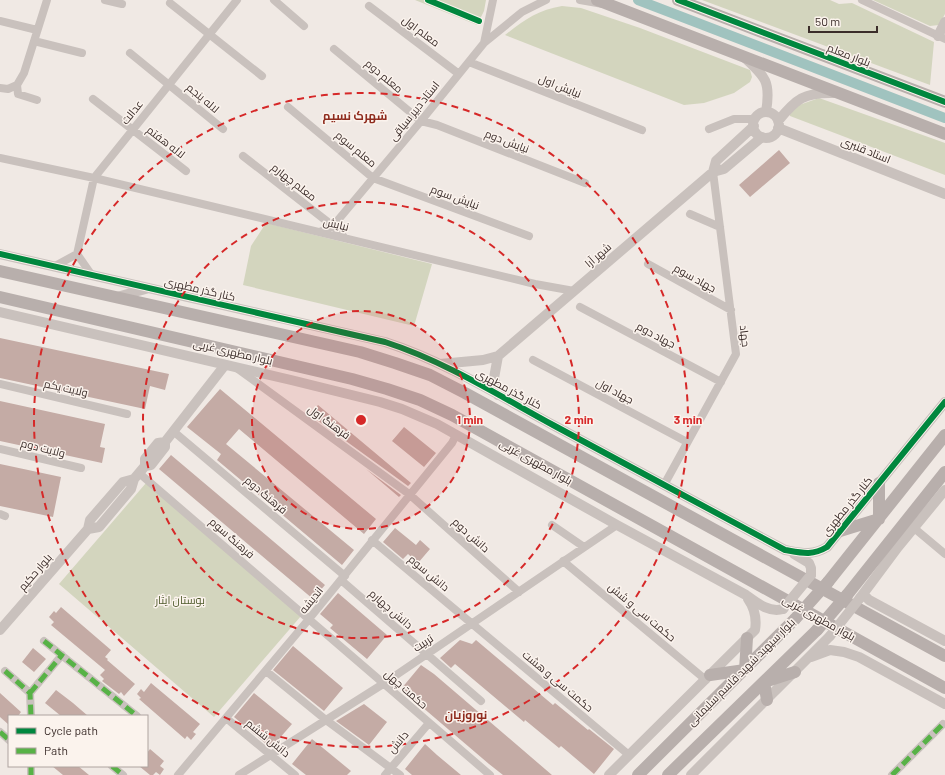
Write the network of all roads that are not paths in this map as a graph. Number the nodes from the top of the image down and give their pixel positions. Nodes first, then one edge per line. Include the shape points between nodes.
1 (47, 0) edge
2 (105, 0) edge
3 (237, 0) edge
4 (274, 0) edge
5 (493, 0) edge
6 (546, 0) edge
7 (580, 0) edge
8 (597, 0) edge
9 (678, 0) edge
10 (862, 0) edge
11 (170, 3) dead end
12 (122, 4) dead end
13 (610, 5) junction
14 (369, 6) dead end
15 (0, 21) edge
16 (945, 22) edge
17 (304, 26) dead end
18 (37, 30) junction
19 (209, 35) junction
20 (941, 38) edge
21 (34, 41) junction
22 (484, 43) junction
23 (334, 48) dead end
24 (82, 53) dead end
25 (130, 53) dead end
26 (743, 56) junction
27 (470, 62) junction
28 (459, 74) junction
29 (262, 76) dead end
30 (169, 84) junction
31 (17, 85) junction
32 (0, 88) edge
33 (839, 93) junction
34 (93, 99) dead end
35 (37, 100) dead end
36 (945, 102) edge
37 (288, 106) dead end
38 (766, 112) junction
39 (421, 121) junction
40 (754, 122) junction
41 (778, 125) junction
42 (222, 129) dead end
43 (709, 129) dead end
44 (133, 130) junction
45 (642, 130) dead end
46 (945, 134) edge
47 (762, 137) junction
48 (243, 156) dead end
49 (0, 158) edge
50 (186, 171) dead end
51 (713, 172) junction
52 (94, 178) junction
53 (373, 178) junction
54 (585, 183) dead end
55 (945, 194) edge
56 (690, 214) dead end
57 (333, 226) junction
58 (720, 227) junction
59 (320, 232) junction
60 (529, 236) dead end
61 (345, 238) junction
62 (0, 254) edge
63 (76, 254) junction
64 (648, 264) dead end
65 (55, 266) junction
66 (0, 270) edge
67 (91, 274) junction
68 (151, 288) junction
69 (574, 291) junction
70 (0, 297) edge
71 (117, 297) junction
72 (580, 307) dead end
73 (731, 310) junction
74 (0, 312) edge
75 (93, 319) junction
76 (124, 341) junction
77 (498, 356) junction
78 (533, 360) dead end
79 (440, 364) junction
80 (225, 365) junction
81 (235, 367) junction
82 (316, 371) junction
83 (291, 380) junction
84 (721, 382) junction
85 (0, 384) edge
86 (498, 395) junction
87 (945, 402) edge
88 (127, 414) dead end
89 (173, 431) junction
90 (456, 435) junction
91 (945, 435) edge
92 (687, 442) junction
93 (0, 449) edge
94 (81, 468) dead end
95 (945, 472) edge
96 (139, 473) junction
97 (879, 483) junction
98 (664, 485) junction
99 (945, 490) edge
100 (410, 494) junction
101 (912, 514) junction
102 (878, 518) junction
103 (552, 525) dead end
104 (617, 525) junction
105 (914, 528) junction
106 (840, 531) junction
107 (372, 540) junction
108 (584, 547) junction
109 (898, 547) junction
110 (785, 550) junction
111 (945, 554) edge
112 (563, 561) junction
113 (343, 578) junction
114 (519, 592) junction
115 (746, 595) junction
116 (862, 596) junction
117 (310, 619) junction
118 (472, 623) junction
119 (0, 630) edge
120 (747, 638) junction
121 (44, 641) dead end
122 (945, 641) edge
123 (426, 654) junction
124 (62, 655) junction
125 (945, 656) edge
126 (810, 657) junction
127 (266, 670) junction
128 (745, 670) junction
129 (5, 671) dead end
130 (795, 672) junction
131 (708, 677) junction
132 (764, 682) junction
133 (383, 684) junction
134 (945, 688) edge
135 (30, 693) junction
136 (767, 700) junction
137 (480, 701) dead end
138 (945, 704) edge
139 (33, 714) edge
140 (136, 715) edge
141 (226, 718) junction
142 (326, 720) junction
143 (429, 723) junction
144 (943, 724) dead end
145 (0, 732) edge
146 (8, 739) edge
147 (271, 755) junction
148 (629, 755) junction
149 (113, 767) edge
150 (391, 768) junction
151 (123, 775) edge
152 (178, 775) edge
153 (239, 775) edge
154 (295, 775) edge
155 (385, 775) edge
156 (400, 775) edge
157 (490, 775) edge
158 (609, 775) edge
159 (638, 775) edge
160 (668, 775) edge
161 (691, 775) edge
162 (893, 775) edge

1 - 18 street
2 - 12 street
3 - 19 street, عدالت
4 - 17 street
5 - 22 street, استاد دبیر سیاقی
6 - 22 street via 522,12
7 - 13 street
8 - 13 main road
9 - 36 main road, بلوار معلم
10 - 20 street
11 - 19 street
13 - 26 main road
14 - 28 street, معلم اول
15 - 18 street
16 - 20 street
18 - 21 street
19 - 29 street
19 - 30 street, عدالت
21 - 24 street
21 - 31 street via 24,73
22 - 27 street, استاد دبیر سیاقی
23 - 39 street, معلم دوم
25 - 30 street, لاله پنجم
26 - 33 main road
26 - 38 street via 766,82
27 - 28 street, استاد دبیر سیاقی
27 - 45 street, نیایش اول
28 - 39 street, استاد دبیر سیاقی
30 - 42 street, لاله پنجم
30 - 44 street, عدالت
31 - 32 street via 8,89
31 - 35 street via 18,94
33 - 41 street via 818,92 800,99 787,110
33 - 46 main road
34 - 44 street, لاله هفتم
37 - 53 street, معلم سوم
38 - 40 street, شهر آرا via 759,114
38 - 41 street via 774,115
39 - 53 street, استاد دبیر سیاقی
39 - 54 street, نیایش دوم
40 - 43 street via 734,119
40 - 47 street via 756,133
40 - 51 street, شهر آرا via 716,161
41 - 47 street, شهر آرا via 774,135
41 - 55 street, استاد قنبری
44 - 50 street, لاله هفتم
44 - 52 street, عدالت
47 - 51 street, شهر آرا via 724,169
48 - 57 street, معلم چهارم
49 - 52 street, نيايش
51 - 58 street, جهاد
51 - 69 street, شهر آرا
52 - 59 street, نيايش
52 - 63 street, عدالت
53 - 57 street, استاد دبیر سیاقی
53 - 60 street, نیایش سوم
56 - 58 street
57 - 59 street
57 - 61 street, معلم چهارم
58 - 73 street, جهاد
59 - 61 street, نيايش
61 - 69 street, نيايش
62 - 65 street, کنار گذر مطهری
63 - 65 street
63 - 67 street
64 - 73 street, جهاد سوم
65 - 67 street, کنار گذر مطهری
66 - 71 main road
67 - 68 street, کنار گذر مطهری
68 - 71 street
68 - 79 street, کنار گذر مطهری via 384,342
69 - 77 street, شهر آرا
70 - 75 main road, بلوار مطهری غربی
71 - 125 main road via 360,352 430,375
72 - 84 street, جهاد دوم
73 - 84 street, جهاد via 736,354
74 - 76 street
75 - 76 street
75 - 82 main road, بلوار مطهری غربی
76 - 80 street
77 - 79 street
77 - 86 street via 494,378
78 - 92 street, جهاد اول
79 - 86 street, کنار گذر مطهری
80 - 81 street
80 - 89 street, بلوار حکیم
81 - 83 street
81 - 100 street, فرهنگ اول
82 - 83 street
82 - 134 main road, بلوار مطهری غربی via 387,389 420,400 452,415
83 - 90 street via 402,409
84 - 92 street, جهاد
85 - 88 street, ولایت یکم
86 - 98 street, کنار گذر مطهری
87 - 97 street, کنار گذر مطهری
89 - 96 street, بلوار حکیم via 165,442 158,443
89 - 113 street, فرهنگ دوم
90 - 100 street, اندیشه
90 - 104 street
91 - 102 main road, بلوار سپهبد شهید قاسم سلیمانی
92 - 98 street, جهاد
93 - 94 street, ولایت دوم
95 - 101 main road, بلوار سپهبد شهید قاسم سلیمانی
96 - 117 street, فرهنگ سوم
96 - 119 street, بلوار حکیم via 131,489 98,527 88,529
97 - 102 main road
97 - 106 street, کنار گذر مطهری
98 - 110 street, کنار گذر مطهری
99 - 105 street
100 - 107 street, اندیشه
100 - 114 street, دانش دوم
101 - 109 main road
101 - 132 main road, بلوار سپهبد شهید قاسم سلیمانی, bridge via 847,596 817,630
102 - 106 main road
102 - 128 main road, بلوار سپهبد شهید قاسم سلیمانی, bridge via 828,582
103 - 108 street
104 - 108 street, تربیت
104 - 115 street
105 - 109 street
105 - 111 street
106 - 110 street, کنار گذر مطهری via 828,547 820,552 808,554
107 - 113 street, اندیشه
107 - 118 street, دانش سوم
108 - 112 street, تربیت
109 - 116 street
110 - 115 street, bridge via 809,563 811,568 810,575 783,609 770,610
112 - 114 street, تربیت
112 - 131 street, حکمت سی و شش
113 - 117 street, اندیشه
113 - 123 street, دانش چهارم
114 - 118 street, تربیت
115 - 120 street via 754,608 756,621 755,630
116 - 122 street
116 - 126 street, bridge
117 - 127 street, اندیشه
117 - 133 street, حکمت چهل
118 - 123 street, تربیت
118 - 148 street, حکمت سی و هشت
120 - 128 main road
120 - 131 street
121 - 124 street
123 - 133 street, تربیت
123 - 137 street, دانش چهارم
124 - 135 street
124 - 140 street
126 - 130 street
126 - 138 street via 830,650 859,657
127 - 141 street, اندیشه
127 - 142 street
128 - 131 main road
128 - 159 main road, بلوار سپهبد شهید قاسم سلیمانی
129 - 135 street
130 - 132 main road
130 - 136 street
131 - 148 street
132 - 136 main road
132 - 160 main road, بلوار سپهبد شهید قاسم سلیمانی
133 - 142 street, تربیت
133 - 143 street, حکمت چهل
135 - 139 street
136 - 161 street
141 - 147 street, دانش ششم
141 - 152 street, اندیشه
142 - 147 street, تربیت
142 - 150 street
143 - 150 street, دانش
143 - 157 street, حکمت چهل
144 - 162 street
145 - 146 street
147 - 153 street, تربیت
147 - 154 street, دانش ششم
148 - 158 street
149 - 151 street
150 - 155 street, دانش
150 - 156 street

